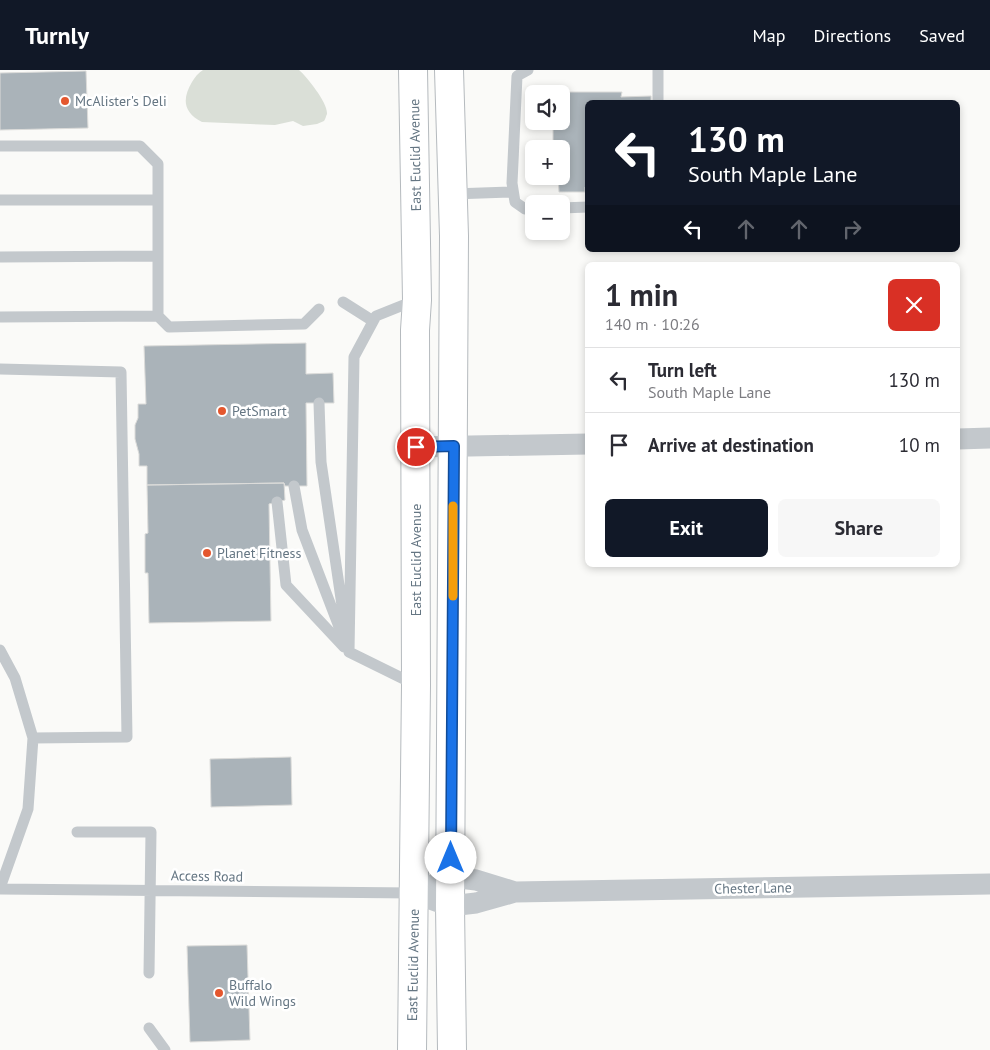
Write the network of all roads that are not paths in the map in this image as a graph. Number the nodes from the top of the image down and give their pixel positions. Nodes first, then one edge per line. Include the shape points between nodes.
1 (413, 70) edge
2 (448, 70) edge
3 (528, 70) edge
4 (658, 70) edge
5 (658, 100) edge
6 (0, 146) edge
7 (513, 192) junction
8 (453, 194) junction
9 (0, 200) edge
10 (158, 200) junction
11 (570, 208) edge
12 (585, 208) edge
13 (525, 209) edge
14 (158, 256) junction
15 (0, 257) edge
16 (417, 300) junction
17 (343, 302) dead end
18 (319, 309) dead end
19 (158, 316) junction
20 (0, 317) edge
21 (373, 322) junction
22 (0, 369) edge
23 (319, 403) dead end
24 (990, 438) edge
25 (960, 439) edge
26 (585, 444) edge
27 (454, 446) junction
28 (416, 447) junction
29 (294, 486) dead end
30 (277, 502) dead end
31 (0, 650) edge
32 (349, 652) junction
33 (416, 685) junction
34 (34, 738) junction
35 (77, 832) dead end
36 (451, 877) junction
37 (990, 884) edge
38 (0, 889) edge
39 (150, 891) junction
40 (515, 892) junction
41 (414, 893) junction
42 (450, 906) junction
43 (149, 973) dead end
44 (150, 1028) dead end
45 (165, 1050) edge
46 (412, 1050) edge
47 (452, 1050) edge

1 - 16 main road, East Euclid Avenue
2 - 8 main road
3 - 7 lane via 517,76
4 - 5 lane
6 - 10 lane via 140,146 158,164
7 - 8 lane
7 - 13 lane via 515,202
8 - 27 main road
9 - 10 lane
10 - 14 lane
11 - 12 lane
14 - 15 lane
14 - 19 lane
16 - 21 lane via 376,316
16 - 28 main road, East Euclid Avenue
17 - 21 lane
18 - 19 lane via 304,324 169,326
19 - 20 lane
21 - 32 lane via 354,357
22 - 34 lane via 121,372 127,737
23 - 32 lane via 321,462
24 - 25 street
26 - 27 street
27 - 28 street
27 - 36 main road
28 - 33 main road, East Euclid Avenue
29 - 32 lane via 302,530
30 - 32 lane via 286,585
31 - 34 lane via 15,678
32 - 33 lane
33 - 41 main road, East Euclid Avenue
34 - 38 lane via 28,809
35 - 39 lane via 151,832
36 - 40 street, Chester Lane via 476,880
36 - 41 street
36 - 42 main road
37 - 40 street, Chester Lane
38 - 39 lane, Access Road
39 - 41 lane, Access Road
39 - 43 lane
40 - 42 street, Chester Lane via 476,903
41 - 42 street, Chester Lane
41 - 46 main road, East Euclid Avenue
42 - 47 main road
44 - 45 lane

